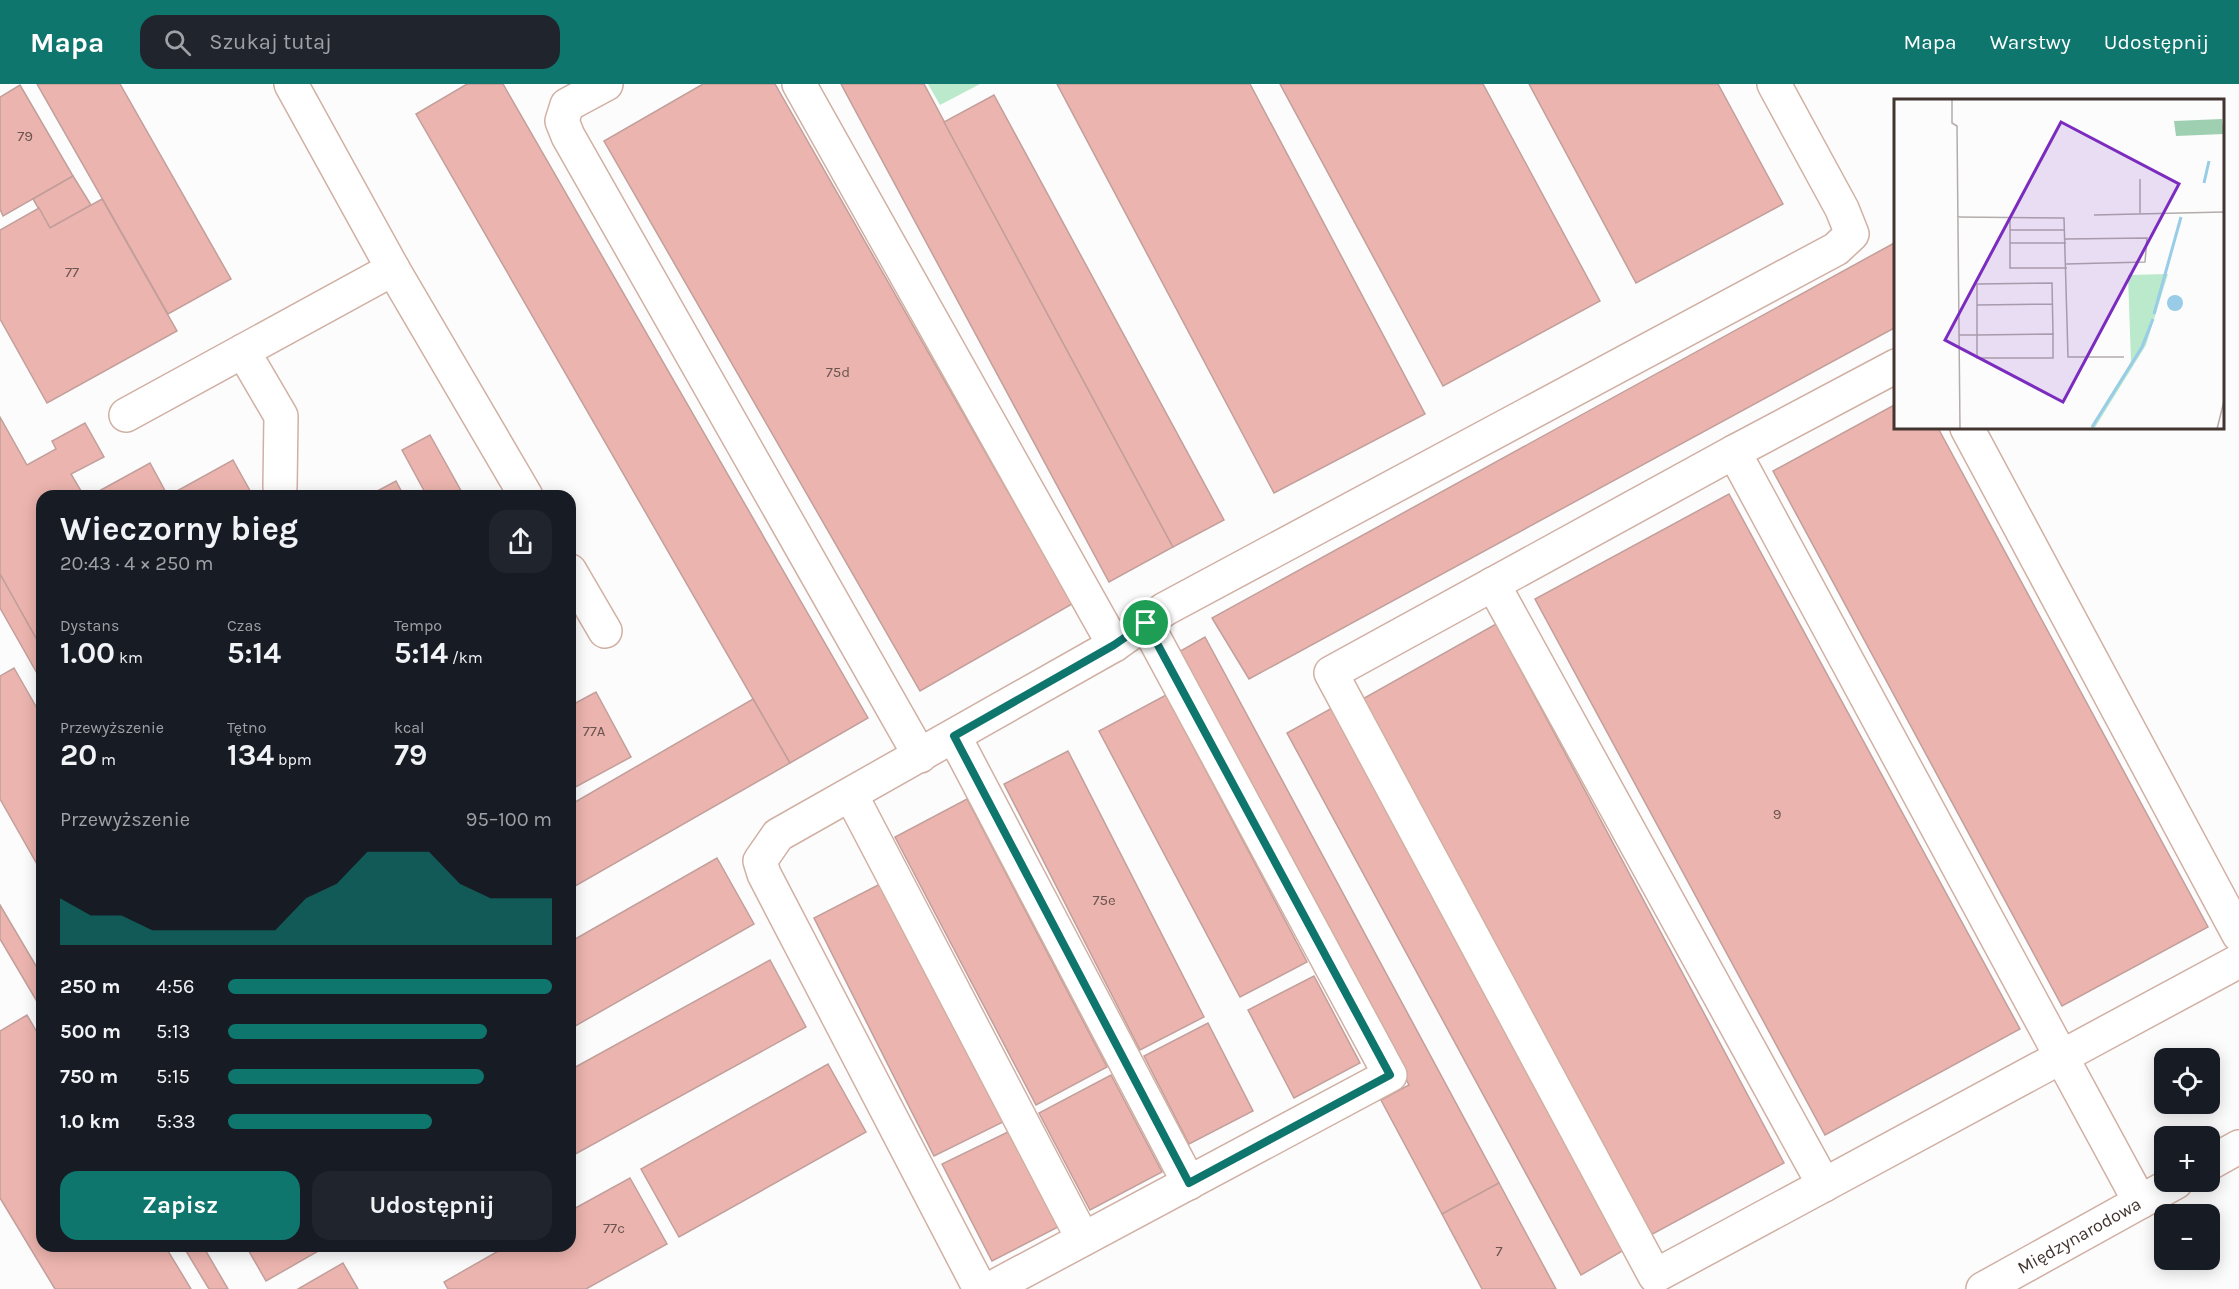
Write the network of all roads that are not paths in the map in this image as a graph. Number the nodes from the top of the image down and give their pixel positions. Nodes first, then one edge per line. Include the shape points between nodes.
1 (291, 84) edge
2 (606, 84) edge
3 (799, 84) edge
4 (1774, 84) edge
5 (393, 269) junction
6 (243, 351) junction
7 (1894, 367) edge
8 (126, 415) dead end
9 (1967, 429) edge
10 (1734, 452) junction
11 (280, 487) dead end
12 (522, 490) edge
13 (576, 582) edge
14 (1493, 584) junction
15 (1146, 623) junction
16 (604, 631) dead end
17 (1114, 645) junction
18 (954, 736) junction
19 (920, 756) junction
20 (851, 795) junction
21 (2239, 935) edge
22 (2239, 961) edge
23 (2062, 1057) junction
24 (2239, 1147) edge
25 (2220, 1157) edge
26 (1189, 1183) junction
27 (1824, 1185) junction
28 (2158, 1192) edge
29 (2140, 1202) junction
30 (1083, 1239) junction
31 (980, 1289) edge
32 (990, 1289) edge
33 (1983, 1289) edge

1 - 5 street
2 - 19 street via 567,105 562,121 568,136
3 - 17 street
4 - 15 street via 1852,234 1836,249 1165,609
5 - 6 street
5 - 12 street
6 - 8 street
6 - 11 street via 281,416
7 - 10 street
9 - 21 street
10 - 14 street
10 - 23 street
13 - 16 street
14 - 27 street
14 - 27 street via 1331,673 1655,1276
15 - 17 street
15 - 26 street via 1390,1075
17 - 18 street
18 - 19 street
18 - 26 street
19 - 20 street
20 - 30 street
20 - 31 street via 778,836 760,861
22 - 23 street
23 - 27 street
23 - 29 street
24 - 25 street
26 - 30 street
28 - 29 street, Międzynarodowa
29 - 33 street, Międzynarodowa
30 - 32 street

